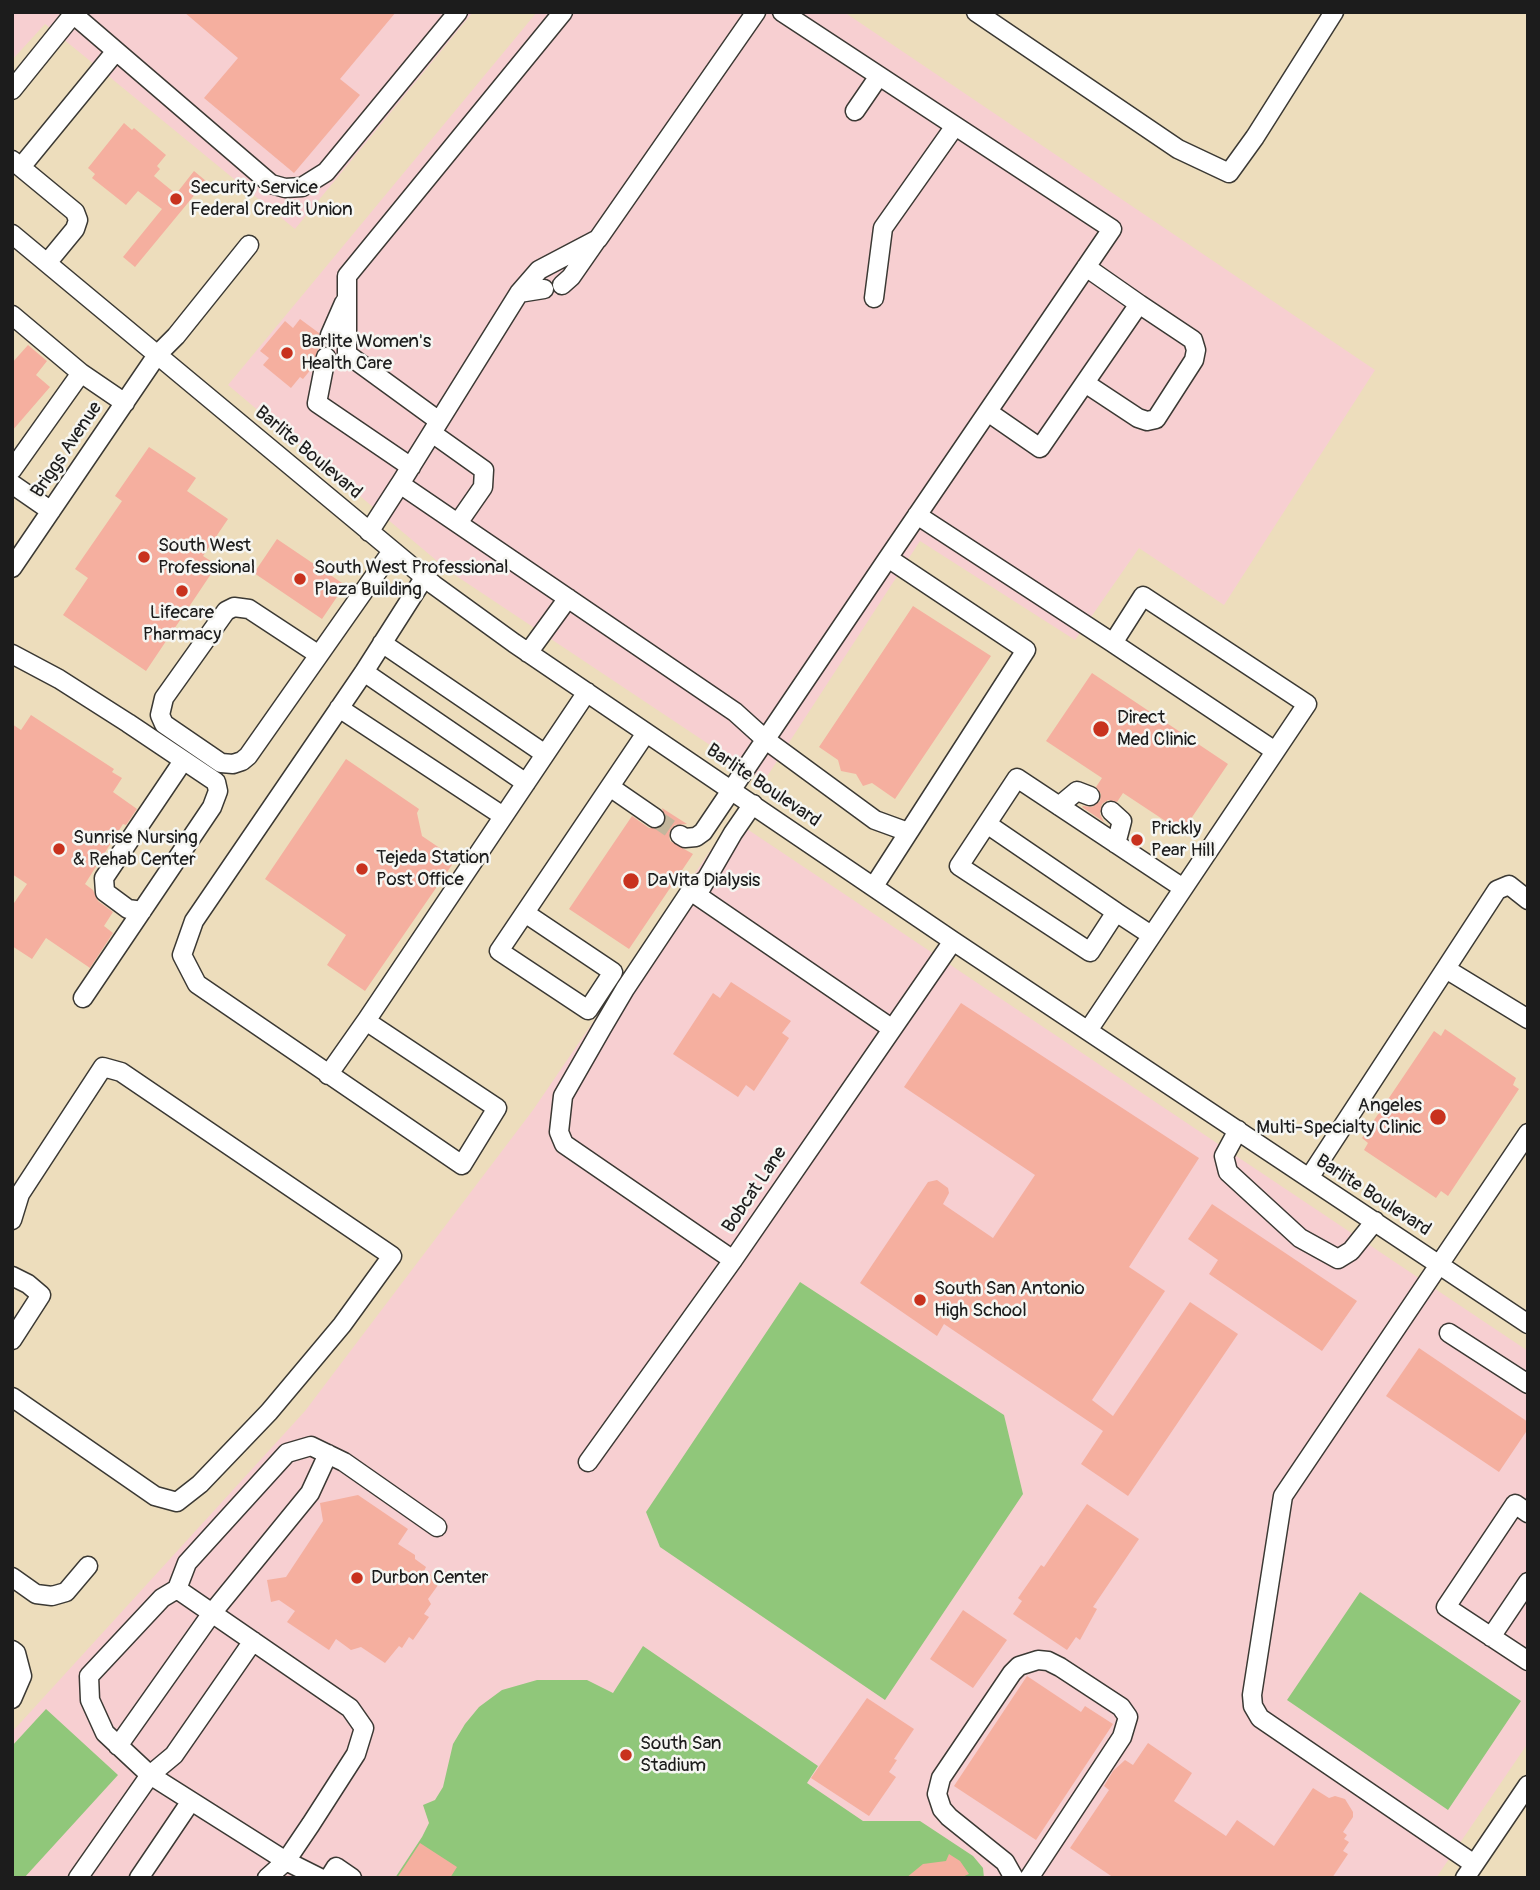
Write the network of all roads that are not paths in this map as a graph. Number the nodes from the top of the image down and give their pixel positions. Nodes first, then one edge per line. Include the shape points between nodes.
1 (458, 12) edge
2 (563, 12) edge
3 (756, 12) edge
4 (782, 12) edge
5 (976, 12) edge
6 (1334, 12) edge
7 (74, 13) edge
8 (116, 51) junction
9 (879, 76) junction
10 (12, 90) edge
11 (855, 111) dead end
12 (955, 126) junction
13 (17, 163) edge
14 (12, 234) edge
15 (598, 239) junction
16 (249, 245) dead end
17 (47, 263) junction
18 (1086, 267) junction
19 (562, 285) dead end
20 (544, 289) dead end
21 (519, 293) junction
22 (347, 296) junction
23 (874, 298) dead end
24 (1139, 304) junction
25 (12, 315) edge
26 (330, 335) dead end
27 (157, 355) junction
28 (326, 357) dead end
29 (81, 373) junction
30 (1085, 383) junction
31 (124, 403) junction
32 (988, 412) junction
33 (436, 427) junction
34 (411, 467) junction
35 (12, 470) edge
36 (12, 484) edge
37 (400, 484) junction
38 (51, 511) junction
39 (917, 515) junction
40 (458, 523) junction
41 (369, 532) junction
42 (392, 551) junction
43 (888, 558) junction
44 (12, 568) edge
45 (425, 578) junction
46 (568, 598) junction
47 (382, 643) junction
48 (1113, 643) junction
49 (528, 653) junction
50 (12, 654) edge
51 (318, 655) junction
52 (364, 672) junction
53 (587, 692) junction
54 (339, 708) junction
55 (646, 733) junction
56 (766, 740) junction
57 (1275, 751) junction
58 (545, 754) junction
59 (183, 761) junction
60 (526, 783) junction
61 (610, 787) junction
62 (733, 790) junction
63 (1090, 796) dead end
64 (753, 804) junction
65 (1059, 806) junction
66 (1111, 811) dead end
67 (503, 816) junction
68 (656, 818) tunnel mouth
69 (987, 824) junction
70 (908, 832) junction
71 (680, 835) dead end
72 (1116, 844) junction
73 (874, 886) junction
74 (1183, 888) junction
75 (701, 889) junction
76 (1528, 900) edge
77 (142, 911) junction
78 (1116, 912) junction
79 (525, 913) junction
80 (1151, 935) junction
81 (953, 941) junction
82 (1446, 969) junction
83 (83, 998) dead end
84 (1528, 1019) edge
85 (366, 1021) junction
86 (891, 1028) junction
87 (1088, 1029) junction
88 (328, 1075) junction
89 (1238, 1130) junction
90 (1528, 1133) edge
91 (1309, 1178) junction
92 (12, 1220) edge
93 (1375, 1221) junction
94 (733, 1260) junction
95 (1439, 1264) junction
96 (12, 1276) edge
97 (1528, 1324) edge
98 (1449, 1333) dead end
99 (12, 1340) edge
100 (1528, 1384) edge
101 (12, 1397) edge
102 (328, 1454) junction
103 (588, 1462) dead end
104 (1528, 1513) edge
105 (438, 1527) dead end
106 (88, 1566) dead end
107 (12, 1577) edge
108 (1528, 1581) edge
109 (177, 1589) junction
110 (212, 1613) junction
111 (1491, 1637) junction
112 (253, 1641) junction
113 (12, 1650) edge
114 (1528, 1661) edge
115 (12, 1699) edge
116 (118, 1746) junction
117 (150, 1775) junction
118 (1528, 1785) edge
119 (191, 1801) junction
120 (286, 1861) junction
121 (1470, 1871) edge
122 (333, 1872) edge
123 (79, 1878) edge
124 (139, 1878) edge
125 (267, 1878) edge
126 (320, 1878) edge
127 (352, 1878) edge
128 (1014, 1878) edge
129 (1029, 1878) edge

1 - 8 street via 326,172 302,187 271,184
2 - 22 street via 347,276
3 - 15 street
4 - 9 street
5 - 6 street via 1178,149 1229,173
7 - 8 street
7 - 10 street
8 - 13 street
9 - 11 street
9 - 12 street
12 - 18 street via 1112,229
12 - 23 street via 883,228
13 - 17 street via 75,212 78,220
14 - 17 street, Barlite Boulevard
15 - 19 street
15 - 21 street via 539,270
16 - 27 street, Briggs Avenue
17 - 27 street, Barlite Boulevard
18 - 24 street
18 - 32 street
20 - 21 street
21 - 33 street
22 - 26 street
22 - 33 street via 346,354
24 - 30 street
24 - 30 street via 1193,340 1196,350 1156,419 1138,418
25 - 29 street
27 - 31 street, Briggs Avenue
27 - 41 street, Barlite Boulevard
28 - 34 street via 317,403
29 - 31 street
29 - 35 street
30 - 32 street via 1040,448
31 - 38 street, Briggs Avenue
32 - 39 street
33 - 34 street
33 - 40 street via 484,470 483,486
34 - 37 street
36 - 38 street
37 - 40 street
37 - 41 street
38 - 44 street, Briggs Avenue
39 - 43 street
39 - 48 street
40 - 46 street
41 - 42 street, Barlite Boulevard
42 - 45 street, Barlite Boulevard
42 - 51 street
43 - 56 street
43 - 70 street via 1026,650
45 - 47 street
45 - 49 street, Barlite Boulevard
46 - 49 street
46 - 56 street via 735,712
47 - 52 street
47 - 58 street
48 - 57 street
48 - 57 street via 1143,596 1307,704
49 - 53 street, Barlite Boulevard
50 - 59 street via 59,679
51 - 51 street via 242,761 221,763 164,724 160,715 164,698 226,611 234,607 248,609
52 - 54 street
52 - 60 street
53 - 55 street, Barlite Boulevard
53 - 58 street
54 - 67 street
54 - 88 street via 194,921 182,955 197,984
55 - 61 street
55 - 62 street, Barlite Boulevard
56 - 62 street
56 - 70 street via 875,820
57 - 74 street
58 - 60 street
59 - 77 street via 216,782 218,791
59 - 77 street via 104,878 106,892 128,909
60 - 67 street
61 - 68 street
61 - 79 street
62 - 64 street, Barlite Boulevard
62 - 71 street via 704,832 696,837
63 - 65 street via 1077,791
64 - 73 street, Barlite Boulevard
64 - 75 street
65 - 69 street via 1017,778
65 - 72 street
66 - 72 street via 1122,821
67 - 85 street
69 - 78 street
69 - 78 street via 960,866 1090,952
70 - 73 street
72 - 74 street
73 - 81 street, Barlite Boulevard
74 - 80 street
75 - 86 street
75 - 94 street via 693,887 625,989 563,1096 559,1132 564,1144
76 - 82 street via 1509,885 1497,890
77 - 83 street
78 - 80 street
79 - 79 street via 499,951 588,1010 613,972
80 - 87 street
81 - 86 street, Bobcat Lane
81 - 87 street, Barlite Boulevard
82 - 84 street
82 - 91 street
85 - 88 street
85 - 88 street via 497,1108 462,1165
86 - 94 street, Bobcat Lane
87 - 89 street, Barlite Boulevard
89 - 91 street, Barlite Boulevard
89 - 93 street via 1224,1156 1227,1172 1300,1238 1338,1259 1352,1251
90 - 95 street
91 - 93 street, Barlite Boulevard
92 - 101 street via 20,1194 103,1067 121,1072 392,1256 269,1412 177,1502 155,1496
93 - 95 street, Barlite Boulevard
94 - 103 street, Bobcat Lane
95 - 97 street, Barlite Boulevard
95 - 121 street via 1283,1496 1252,1695 1261,1718
96 - 99 street via 41,1295
98 - 100 street
102 - 105 street
102 - 109 street via 311,1446 287,1453 187,1563
102 - 110 street via 310,1493
104 - 111 street via 1515,1504 1446,1607
106 - 107 street via 66,1592 52,1596 36,1594
108 - 111 street
109 - 110 street
109 - 116 street via 162,1598 89,1676 90,1700 105,1733
110 - 112 street
110 - 116 street
111 - 114 street
112 - 117 street via 174,1755
112 - 120 street via 350,1708 364,1728 356,1754
113 - 115 street via 22,1675
116 - 117 street
117 - 119 street
117 - 123 street
118 - 121 street
119 - 120 street
119 - 124 street
120 - 125 street
120 - 126 street
122 - 127 street
128 - 129 street via 1005,1862 949,1817 937,1794 941,1778 1012,1673 1038,1660 1060,1667 1121,1707 1128,1717 1122,1737

